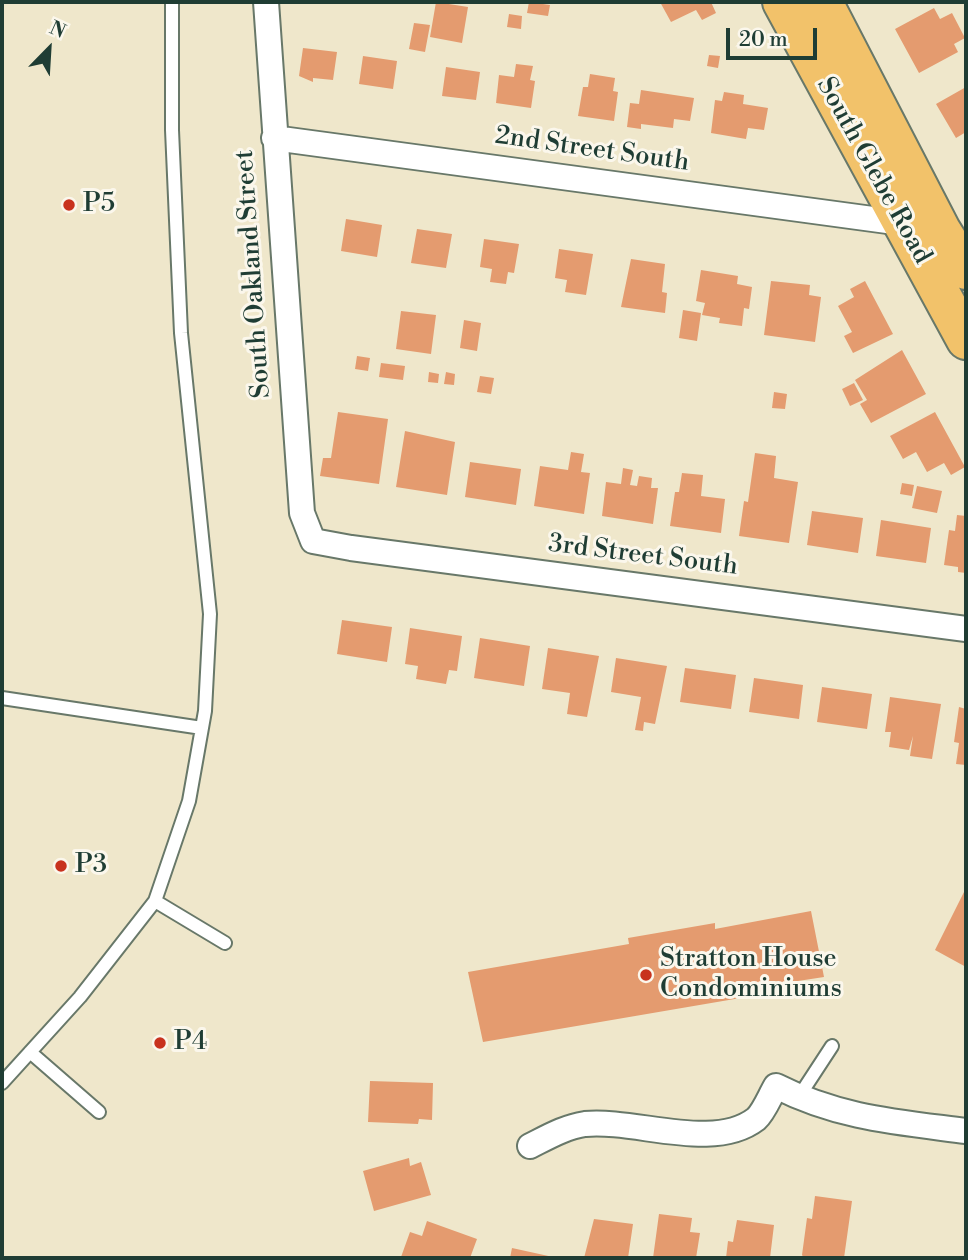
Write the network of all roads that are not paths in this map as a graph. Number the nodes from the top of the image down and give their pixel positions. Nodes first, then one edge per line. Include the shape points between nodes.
1 (172, 2) edge
2 (265, 2) edge
3 (782, 2) edge
4 (823, 2) edge
5 (274, 138) junction
6 (902, 223) junction
7 (966, 270) edge
8 (966, 340) edge
9 (313, 541) joint
10 (966, 629) edge
11 (2, 698) edge
12 (202, 728) junction
13 (155, 901) junction
14 (225, 943) dead end
15 (832, 1046) dead end
16 (30, 1052) junction
17 (2, 1083) edge
18 (798, 1098) junction
19 (99, 1112) dead end
20 (966, 1131) edge
21 (530, 1146) dead end

1 - 12 lane via 181,333 210,614
2 - 5 street, South Oakland Street
3 - 6 main road, South Glebe Road
4 - 7 main road, South Glebe Road
5 - 6 street, 2nd Street South
5 - 9 street, South Oakland Street via 302,513
6 - 8 main road, South Glebe Road
9 - 10 street, 3rd Street South
11 - 12 lane
12 - 13 lane via 189,801
13 - 14 lane
13 - 16 lane
15 - 18 lane
16 - 17 lane
16 - 19 lane
18 - 20 street via 851,1115
18 - 21 street via 776,1087 757,1118 735,1130 714,1134 584,1124

